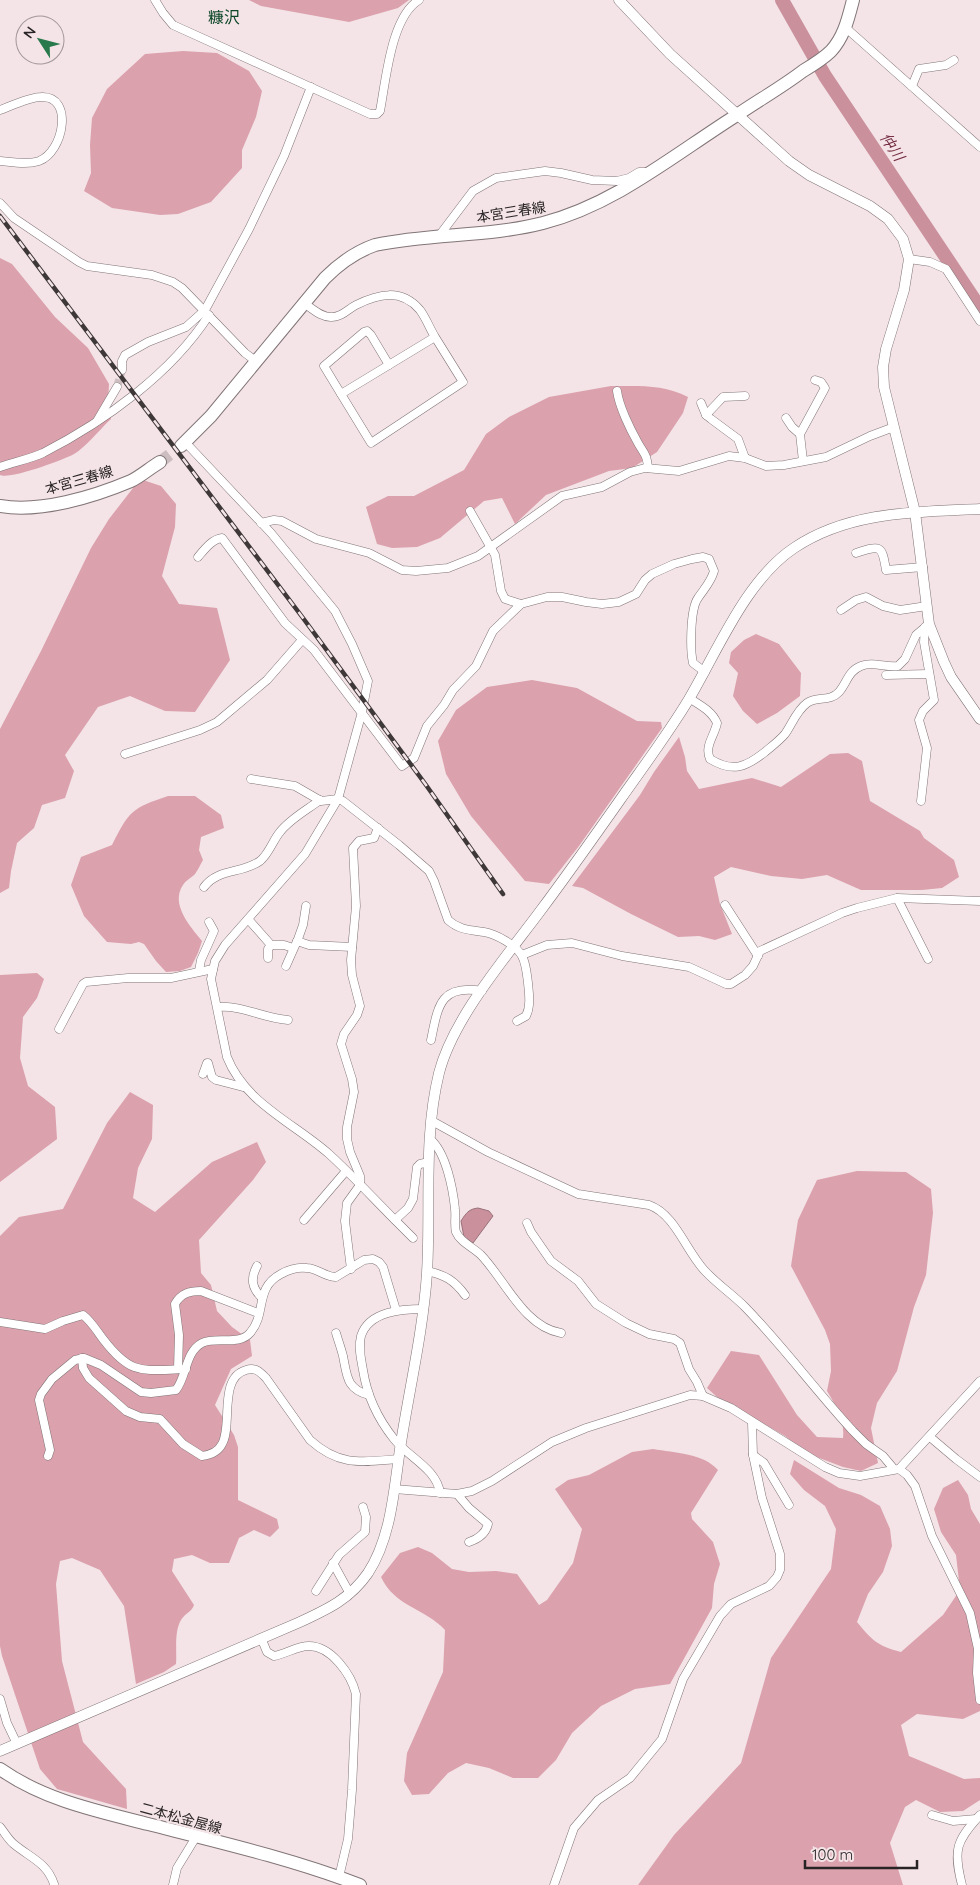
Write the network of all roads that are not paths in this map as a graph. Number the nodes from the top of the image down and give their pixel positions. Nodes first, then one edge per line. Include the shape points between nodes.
1 (154, 0) edge
2 (419, 0) edge
3 (619, 0) edge
4 (853, 0) edge
5 (846, 28) junction
6 (954, 60) dead end
7 (912, 86) junction
8 (311, 87) junction
9 (0, 110) edge
10 (737, 114) junction
11 (980, 148) edge
12 (0, 161) edge
13 (649, 173) junction
14 (0, 203) edge
15 (439, 236) junction
16 (909, 259) junction
17 (305, 304) junction
18 (207, 313) junction
19 (980, 321) edge
20 (436, 337) junction
21 (257, 362) junction
22 (389, 365) junction
23 (122, 370) tunnel mouth
24 (815, 380) dead end
25 (117, 387) tunnel mouth
26 (617, 391) dead end
27 (341, 394) junction
28 (745, 396) dead end
29 (701, 403) dead end
30 (706, 415) junction
31 (786, 418) dead end
32 (96, 423) junction
33 (894, 427) junction
34 (800, 434) junction
35 (184, 445) joint
36 (745, 458) junction
37 (803, 461) junction
38 (160, 462) tunnel mouth
39 (0, 467) edge
40 (648, 468) junction
41 (0, 506) edge
42 (980, 509) edge
43 (470, 511) dead end
44 (915, 512) junction
45 (261, 523) junction
46 (490, 548) junction
47 (856, 553) dead end
48 (198, 557) dead end
49 (923, 568) junction
50 (521, 604) junction
51 (927, 606) junction
52 (841, 610) dead end
53 (927, 625) junction
54 (302, 640) junction
55 (705, 672) junction
56 (929, 674) junction
57 (886, 675) dead end
58 (689, 698) junction
59 (362, 712) junction
60 (980, 720) edge
61 (125, 754) dead end
62 (251, 779) dead end
63 (338, 799) junction
64 (320, 800) junction
65 (921, 800) dead end
66 (378, 828) junction
67 (204, 887) dead end
68 (897, 898) junction
69 (980, 901) edge
70 (725, 905) dead end
71 (306, 906) dead end
72 (248, 919) junction
73 (209, 922) dead end
74 (271, 945) junction
75 (295, 945) junction
76 (352, 947) junction
77 (513, 948) junction
78 (522, 955) junction
79 (758, 956) junction
80 (268, 958) dead end
81 (928, 959) dead end
82 (286, 966) dead end
83 (213, 969) junction
84 (199, 971) junction
85 (482, 991) junction
86 (218, 1007) junction
87 (288, 1020) dead end
88 (517, 1021) dead end
89 (59, 1029) dead end
90 (431, 1040) dead end
91 (203, 1074) dead end
92 (243, 1086) junction
93 (432, 1121) junction
94 (430, 1139) junction
95 (429, 1162) junction
96 (346, 1172) junction
97 (360, 1185) junction
98 (304, 1220) dead end
99 (395, 1220) junction
100 (527, 1223) dead end
101 (413, 1238) dead end
102 (257, 1266) dead end
103 (351, 1269) junction
104 (427, 1271) junction
105 (465, 1295) dead end
106 (262, 1298) junction
107 (424, 1309) junction
108 (396, 1310) junction
109 (258, 1313) junction
110 (0, 1322) edge
111 (336, 1333) dead end
112 (562, 1334) dead end
113 (82, 1358) junction
114 (182, 1369) junction
115 (980, 1381) edge
116 (368, 1395) junction
117 (703, 1396) junction
118 (752, 1422) junction
119 (930, 1437) junction
120 (400, 1446) junction
121 (753, 1455) junction
122 (48, 1456) dead end
123 (399, 1459) junction
124 (896, 1469) junction
125 (980, 1477) edge
126 (394, 1489) junction
127 (440, 1493) junction
128 (457, 1494) junction
129 (789, 1506) dead end
130 (364, 1507) dead end
131 (470, 1542) dead end
132 (333, 1563) junction
133 (316, 1591) dead end
134 (350, 1594) junction
135 (262, 1640) junction
136 (0, 1699) edge
137 (980, 1700) edge
138 (17, 1744) junction
139 (0, 1751) edge
140 (0, 1769) edge
141 (932, 1815) dead end
142 (978, 1817) edge
143 (0, 1827) edge
144 (196, 1837) junction
145 (339, 1877) junction
146 (54, 1884) dead end
147 (173, 1885) edge
148 (360, 1885) edge
149 (554, 1885) edge
150 (962, 1885) edge

1 - 8 street via 173,25
2 - 8 street via 398,26 377,114 370,114
3 - 10 street via 670,54
4 - 5 main road, 本宮三春線
5 - 7 street
5 - 10 main road, 本宮三春線 via 826,56
6 - 7 street via 946,65 919,69
7 - 11 street
8 - 18 street via 284,156
9 - 12 street via 41,96 55,101 62,119 54,149 40,161
10 - 13 main road, 本宮三春線
10 - 16 street via 809,175 870,206 888,219 902,238
13 - 15 main road, 本宮三春線 via 586,209 558,218 527,226
13 - 15 street via 639,172 617,181 545,172 496,178 473,191
14 - 18 street via 14,218 79,262 162,278 182,288
15 - 17 main road, 本宮三春線 via 387,242 364,249 333,269
16 - 19 street via 930,262 946,270
16 - 33 street via 883,367 884,387
17 - 20 street via 320,315 334,317 380,294 396,296 408,300 420,310
17 - 21 main road, 本宮三春線
18 - 21 street
18 - 23 street via 186,327 125,355
18 - 32 street via 200,330 159,373
20 - 22 street
20 - 27 street via 463,382 371,443
21 - 35 main road, 本宮三春線
22 - 27 street
22 - 27 street via 371,335 364,332 324,366
24 - 34 street via 825,388
25 - 32 street
26 - 40 street via 619,405 648,458
28 - 30 street via 723,397
29 - 30 street
30 - 36 street via 738,439
31 - 34 street
32 - 39 street via 43,453
33 - 37 street via 826,457
33 - 44 street
34 - 37 street
35 - 45 street
36 - 37 street via 766,466
36 - 40 street via 729,456 679,471
38 - 41 main road, 本宮三春線 via 132,480 82,498 39,507
40 - 46 street via 630,472 602,487 562,496
42 - 44 street
43 - 46 street
44 - 49 street
44 - 55 street via 872,516 817,534 792,550 769,569 746,600
45 - 46 street via 282,521 316,539 369,553 402,570 448,568
45 - 59 street via 335,611 368,682
46 - 50 street via 497,560 505,599
47 - 49 street via 880,549 884,552 886,570
48 - 54 street via 217,538 222,538 285,623
49 - 51 street
50 - 55 street via 547,597 602,604 619,602 636,594 652,574 674,564 703,557 709,559 714,571 697,599 690,638 693,663
50 - 59 street via 494,631 476,666 453,690 427,726 414,758 402,766
51 - 52 street via 900,610 866,597
51 - 53 street
53 - 56 street via 924,642
53 - 58 street via 916,634 905,659 898,666 860,666 847,677 833,697 808,702 779,741 748,765 728,767 710,759 708,746 717,723 710,713
53 - 60 street via 951,677
54 - 59 street via 311,646
54 - 61 street via 267,680 217,722
55 - 58 street
56 - 57 street
56 - 65 street via 934,700 919,720 927,748
58 - 77 street
59 - 63 street
62 - 64 street via 295,786
63 - 64 street
63 - 66 street
63 - 72 street via 305,854
64 - 67 street via 281,830 260,862 217,875
66 - 76 street via 376,836 359,841 353,848 356,906
66 - 77 street via 428,871 448,920 469,930 492,934
68 - 69 street
68 - 79 street via 842,913 763,950
68 - 81 street
70 - 79 street
71 - 75 street
72 - 74 street
72 - 83 street via 220,951
73 - 84 street via 214,931
74 - 75 street
74 - 80 street
75 - 76 street
75 - 82 street
76 - 97 street via 352,975 360,1006 341,1044 354,1092 347,1139
77 - 78 street
77 - 85 street
78 - 79 street via 547,945 572,943 622,956 689,967 726,984 745,975
78 - 88 street via 530,1004 526,1016
83 - 84 street
83 - 86 street via 211,978
84 - 89 street via 172,978 86,982
85 - 90 street via 469,989 443,998
85 - 93 street via 457,1029 446,1053 438,1077
86 - 87 street via 231,1006
86 - 92 street via 231,1067
91 - 92 street via 208,1062 216,1080
92 - 96 street via 328,1153
93 - 94 street
93 - 124 street via 488,1152 578,1194 649,1205 659,1210 676,1228 704,1270 745,1307 853,1432
94 - 95 street
94 - 112 street via 443,1156 458,1237 482,1256 528,1314 540,1325
95 - 99 street via 417,1167 413,1199
95 - 104 street
96 - 97 street
96 - 98 street
97 - 99 street
97 - 103 street via 347,1203 344,1221
99 - 101 street
100 - 117 street via 551,1261 578,1281 596,1304 649,1334 680,1343
102 - 106 street via 252,1277 254,1289
103 - 106 street via 330,1277 308,1267 291,1269 272,1278
103 - 108 street via 373,1258 379,1262
104 - 105 street via 447,1276
104 - 107 street
106 - 109 street
107 - 108 street
107 - 120 street
108 - 116 street via 372,1322 362,1335 360,1355
109 - 114 street via 254,1327 242,1339 212,1340 201,1344
109 - 114 street via 201,1291 182,1295 175,1304
110 - 114 street via 44,1329 82,1315 116,1355 132,1366 154,1371
111 - 116 street via 348,1378 357,1391
113 - 114 street via 101,1364 144,1393 176,1390 182,1383
113 - 122 street via 64,1368 41,1394 40,1405 50,1450
113 - 123 street via 89,1378 126,1411 162,1420 183,1444 202,1456 212,1454 221,1446 226,1433 230,1387 240,1373 252,1369 266,1378 310,1440 319,1447 347,1461
115 - 119 street
116 - 120 street
117 - 118 street
117 - 128 street via 683,1396 586,1428 552,1442 472,1491
118 - 121 street
118 - 124 street via 825,1468 839,1473 860,1476
119 - 124 street
119 - 125 street
120 - 123 street
120 - 127 street via 436,1478
121 - 129 street via 764,1463
121 - 149 street via 762,1498 780,1554 777,1577 769,1586 731,1604 720,1616 683,1679 662,1739 630,1778 598,1800 574,1828
123 - 126 street
124 - 137 street via 907,1475 915,1486 932,1536 970,1613 978,1649
126 - 127 street
126 - 134 street via 376,1559
127 - 128 street
128 - 131 street via 488,1524 480,1537
130 - 132 street via 365,1532
132 - 133 street
132 - 134 street
134 - 135 street via 332,1607
135 - 138 street
135 - 145 street via 267,1652 274,1656 308,1646 324,1649 339,1663 354,1686 352,1790 348,1839
136 - 138 street
138 - 139 street
140 - 144 main road, 二本松金屋線 via 41,1794
141 - 142 street via 953,1822
142 - 150 street via 958,1845
143 - 146 street via 14,1845 46,1868
144 - 145 main road, 二本松金屋線
144 - 147 street via 177,1868
145 - 148 main road, 二本松金屋線

